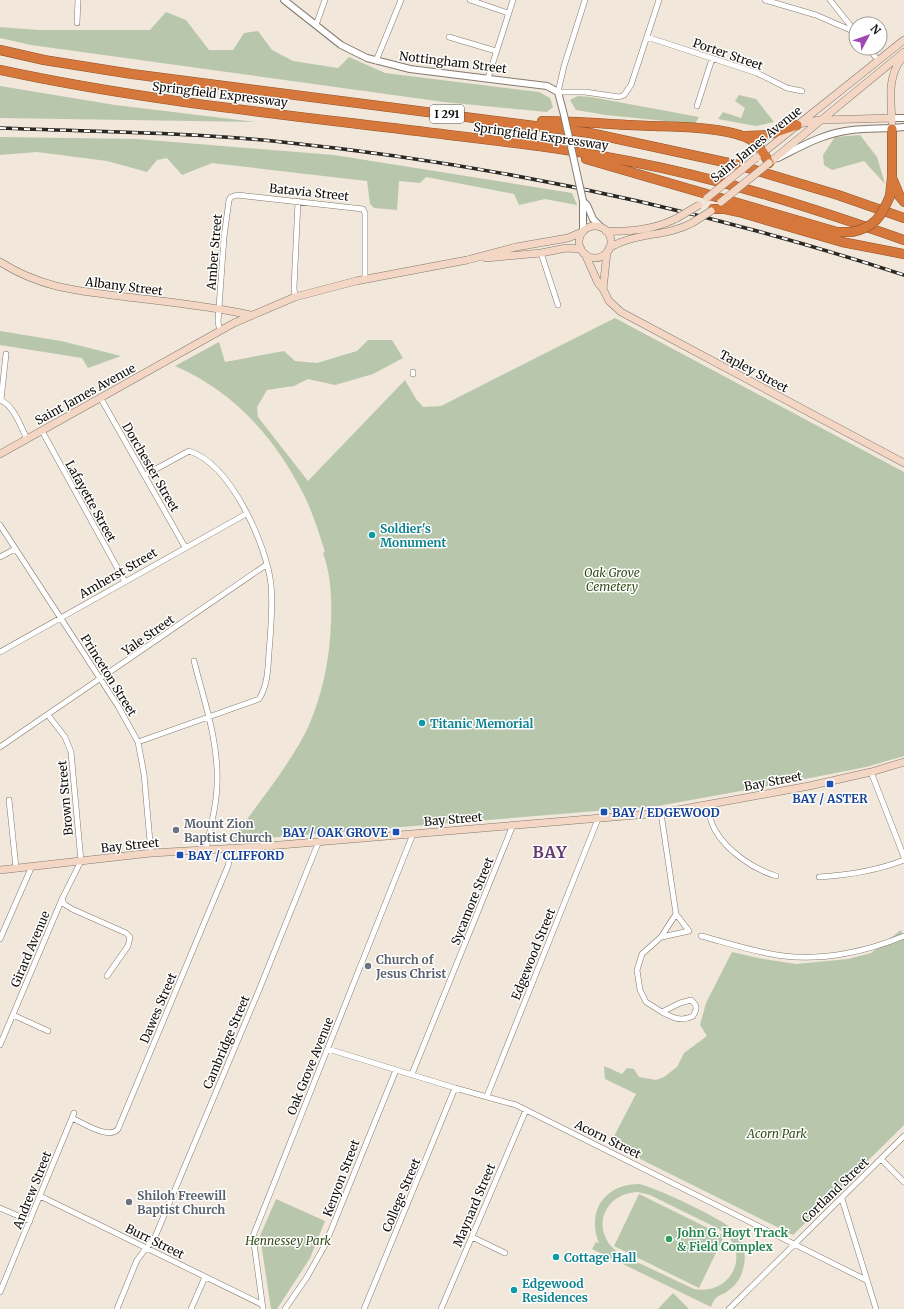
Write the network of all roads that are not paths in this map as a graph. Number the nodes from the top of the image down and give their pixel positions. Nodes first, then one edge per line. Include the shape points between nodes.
1 (78, 0) edge
2 (284, 0) edge
3 (325, 0) edge
4 (401, 0) edge
5 (470, 0) edge
6 (513, 0) edge
7 (586, 0) edge
8 (659, 0) edge
9 (765, 0) edge
10 (830, 0) edge
11 (508, 13) junction
12 (848, 22) edge
13 (77, 23) dead end
14 (316, 25) junction
15 (848, 29) edge
16 (449, 37) dead end
17 (647, 37) junction
18 (904, 40) edge
19 (0, 50) edge
20 (496, 51) junction
21 (904, 52) edge
22 (904, 55) edge
23 (875, 56) edge
24 (712, 59) junction
25 (878, 60) junction
26 (376, 61) junction
27 (0, 70) edge
28 (488, 78) junction
29 (802, 91) dead end
30 (558, 92) junction
31 (697, 106) dead end
32 (892, 118) junction
33 (904, 118) edge
34 (820, 120) junction
35 (508, 121) junction
36 (797, 125) junction
37 (904, 127) edge
38 (892, 129) junction
39 (744, 136) junction
40 (538, 146) junction
41 (764, 152) junction
42 (769, 163) junction
43 (892, 177) junction
44 (231, 197) joint
45 (298, 201) junction
46 (583, 201) junction
47 (904, 202) edge
48 (712, 210) junction
49 (904, 218) edge
50 (603, 229) junction
51 (583, 231) junction
52 (904, 240) edge
53 (608, 250) junction
54 (583, 252) junction
55 (541, 253) junction
56 (904, 254) edge
57 (467, 260) junction
58 (0, 262) edge
59 (365, 279) junction
60 (603, 289) junction
61 (296, 297) junction
62 (558, 305) dead end
63 (219, 309) junction
64 (250, 315) junction
65 (220, 331) junction
66 (6, 354) dead end
67 (100, 397) junction
68 (0, 400) edge
69 (42, 430) junction
70 (27, 439) junction
71 (0, 454) edge
72 (904, 463) edge
73 (145, 475) junction
74 (246, 514) junction
75 (0, 525) edge
76 (185, 547) junction
77 (15, 549) junction
78 (0, 557) edge
79 (266, 565) junction
80 (124, 580) junction
81 (61, 617) junction
82 (0, 652) edge
83 (194, 661) dead end
84 (101, 679) junction
85 (48, 715) junction
86 (208, 717) junction
87 (138, 742) junction
88 (0, 747) edge
89 (904, 762) edge
90 (871, 772) junction
91 (9, 800) dead end
92 (708, 806) junction
93 (661, 813) junction
94 (598, 819) junction
95 (513, 825) junction
96 (413, 834) junction
97 (319, 841) junction
98 (232, 848) junction
99 (206, 850) junction
100 (151, 853) junction
101 (904, 857) edge
102 (904, 860) edge
103 (81, 861) junction
104 (32, 866) junction
105 (16, 868) junction
106 (0, 870) edge
107 (776, 876) dead end
108 (819, 877) dead end
109 (62, 899) junction
110 (676, 914) junction
111 (701, 936) dead end
112 (904, 936) edge
113 (661, 937) junction
114 (0, 939) edge
115 (107, 976) dead end
116 (662, 1012) junction
117 (13, 1015) junction
118 (48, 1031) dead end
119 (0, 1045) edge
120 (328, 1049) junction
121 (396, 1070) junction
122 (412, 1074) junction
123 (455, 1088) junction
124 (487, 1096) junction
125 (526, 1110) junction
126 (73, 1115) joint
127 (904, 1136) edge
128 (881, 1159) junction
129 (904, 1182) edge
130 (40, 1196) junction
131 (842, 1199) junction
132 (0, 1208) edge
133 (30, 1221) junction
134 (472, 1237) junction
135 (794, 1244) junction
136 (147, 1248) junction
137 (506, 1253) dead end
138 (205, 1277) junction
139 (866, 1280) junction
140 (0, 1292) edge
141 (262, 1306) edge
142 (117, 1309) edge
143 (191, 1309) edge
144 (285, 1309) edge
145 (364, 1309) edge
146 (441, 1309) edge
147 (729, 1309) edge
148 (876, 1309) edge

1 - 13 street
2 - 14 street, Nottingham Street
3 - 14 street
4 - 26 street
5 - 11 street
6 - 11 street
7 - 30 street
8 - 17 street
9 - 15 street via 816,15
10 - 12 street
11 - 20 street
14 - 26 street, Nottingham Street via 354,53
16 - 20 street
17 - 24 street, Porter Street
17 - 30 street, Nottingham Street via 631,85 624,96
18 - 25 main road, Saint James Avenue
19 - 35 highway, Springfield Expressway / I 291 via 132,74
20 - 28 street
21 - 34 main road, Saint James Avenue
22 - 32 main road via 895,66 891,79
23 - 25 street
24 - 29 street, Porter Street via 757,73 787,88
24 - 31 street
25 - 36 main road, Saint James Avenue
26 - 28 street, Nottingham Street via 410,69
27 - 40 highway, Springfield Expressway / I 291 via 149,97
28 - 30 street, Nottingham Street via 547,86
30 - 46 street, bridge
32 - 33 street
32 - 34 main road
32 - 38 main road
34 - 36 main road
34 - 42 main road, Saint James Avenue
35 - 39 highway via 573,121 684,127
35 - 49 highway, Springfield Expressway / I 291 via 590,133 738,165
36 - 39 highway via 767,135
36 - 41 main road, Saint James Avenue
37 - 38 street
38 - 42 street via 852,130 824,136
38 - 43 highway
39 - 41 highway
40 - 43 highway, bridge via 837,232 852,232 864,228 882,215 890,196
40 - 52 highway, Springfield Expressway / I 291 via 616,158 698,176 767,194
41 - 42 highway
41 - 50 main road, Saint James Avenue, bridge via 707,198 677,218 620,232
42 - 48 main road, Saint James Avenue, bridge
43 - 47 highway via 895,188
44 - 45 street, Batavia Street via 237,195
44 - 63 street, Amber Street via 224,237
45 - 59 street, Batavia Street via 363,209
45 - 61 street via 294,288
46 - 50 street via 593,219
46 - 51 street
48 - 53 main road, Saint James Avenue, bridge via 692,223 665,233 634,237
48 - 56 highway via 739,212 842,242
50 - 51 main road via 590,227
50 - 53 main road via 610,239
51 - 54 main road via 579,240
51 - 57 main road via 568,238 516,247
53 - 54 main road via 596,257
53 - 60 main road
54 - 55 main road via 566,248
54 - 60 main road, Tapley Street
55 - 57 main road
55 - 62 street
57 - 59 main road, Saint James Avenue
58 - 63 main road, Albany Street via 25,276 66,289
59 - 61 main road, Saint James Avenue
60 - 72 main road, Tapley Street via 609,301 633,319
61 - 64 main road, Saint James Avenue
63 - 64 main road, Albany Street
63 - 65 street, Amber Street
64 - 65 main road, Saint James Avenue
65 - 67 main road, Saint James Avenue
66 - 68 street
67 - 69 main road, Saint James Avenue
67 - 73 street, Dorchester Street
68 - 70 street via 11,410
69 - 70 main road, Saint James Avenue
69 - 80 street, Lafayette Street
70 - 71 main road, Saint James Avenue
73 - 74 street via 189,451 199,454 215,468 232,489
73 - 76 street, Dorchester Street
74 - 76 street, Amherst Street
74 - 79 street via 258,537
75 - 77 street, Princeton Street
76 - 80 street, Amherst Street
77 - 78 street
77 - 81 street, Princeton Street
79 - 84 street, Yale Street
79 - 86 street via 272,612 264,692 259,699
80 - 81 street, Amherst Street
81 - 82 street, Amherst Street
81 - 84 street, Princeton Street
83 - 86 street
84 - 85 street, Yale Street
84 - 87 street, Princeton Street
85 - 88 street, Yale Street
85 - 103 street, Brown Street via 65,737 71,752
86 - 87 street
86 - 99 street via 215,748 217,784
87 - 100 street, Princeton Street via 144,774
89 - 90 main road, Bay Street
90 - 92 main road, Bay Street
90 - 101 street
91 - 105 street
92 - 93 main road, Bay Street
92 - 107 street via 714,829 721,839 761,871
93 - 94 main road, Bay Street
93 - 110 street
94 - 95 main road, Bay Street
94 - 124 street, Edgewood Street
95 - 96 main road, Bay Street
95 - 122 street, Sycamore Street
96 - 97 main road, Bay Street
96 - 120 street, Oak Grove Avenue
97 - 98 main road, Bay Street
97 - 136 street, Cambridge Street via 260,990 152,1244
98 - 99 main road, Bay Street
98 - 126 street, Dawes Street via 228,866 118,1129 113,1133 104,1133
99 - 100 main road, Bay Street
100 - 103 main road, Bay Street
102 - 108 street via 872,871
103 - 104 main road, Bay Street
103 - 109 street, Girard Avenue
104 - 105 main road, Bay Street
104 - 114 street
105 - 106 main road, Bay Street
109 - 115 street via 64,904 72,909 130,937 128,946
109 - 117 street, Girard Avenue
110 - 113 street
110 - 113 street via 689,931
111 - 112 street via 784,956 811,957 847,953 885,944
113 - 116 street via 642,954 638,962 637,975 646,1002
116 - 116 street via 691,1000 696,1004 693,1016 687,1019 672,1017
117 - 118 street
117 - 119 street, Girard Avenue
120 - 121 street, Acorn Street
120 - 141 street, Oak Grove Avenue via 253,1236
121 - 122 street, Acorn Street
121 - 144 street, Kenyon Street via 325,1245 307,1278
122 - 123 street, Acorn Street
123 - 124 street, Acorn Street
123 - 145 street, College Street
124 - 125 street, Acorn Street
125 - 134 street, Maynard Street
125 - 135 street, Acorn Street
126 - 130 street, Andrew Street
127 - 128 street, Cortland Street
128 - 129 street
128 - 131 street, Cortland Street
130 - 133 street, Andrew Street
130 - 136 street, Burr Street
131 - 135 street, Cortland Street
131 - 139 street
132 - 133 street
133 - 140 street, Andrew Street
134 - 137 street
134 - 146 street, Maynard Street
135 - 139 street, Acorn Street
135 - 147 street, Cortland Street
136 - 138 street, Burr Street
136 - 142 street, Cambridge Street via 137,1260
138 - 141 street, Burr Street
138 - 143 street
139 - 148 street

